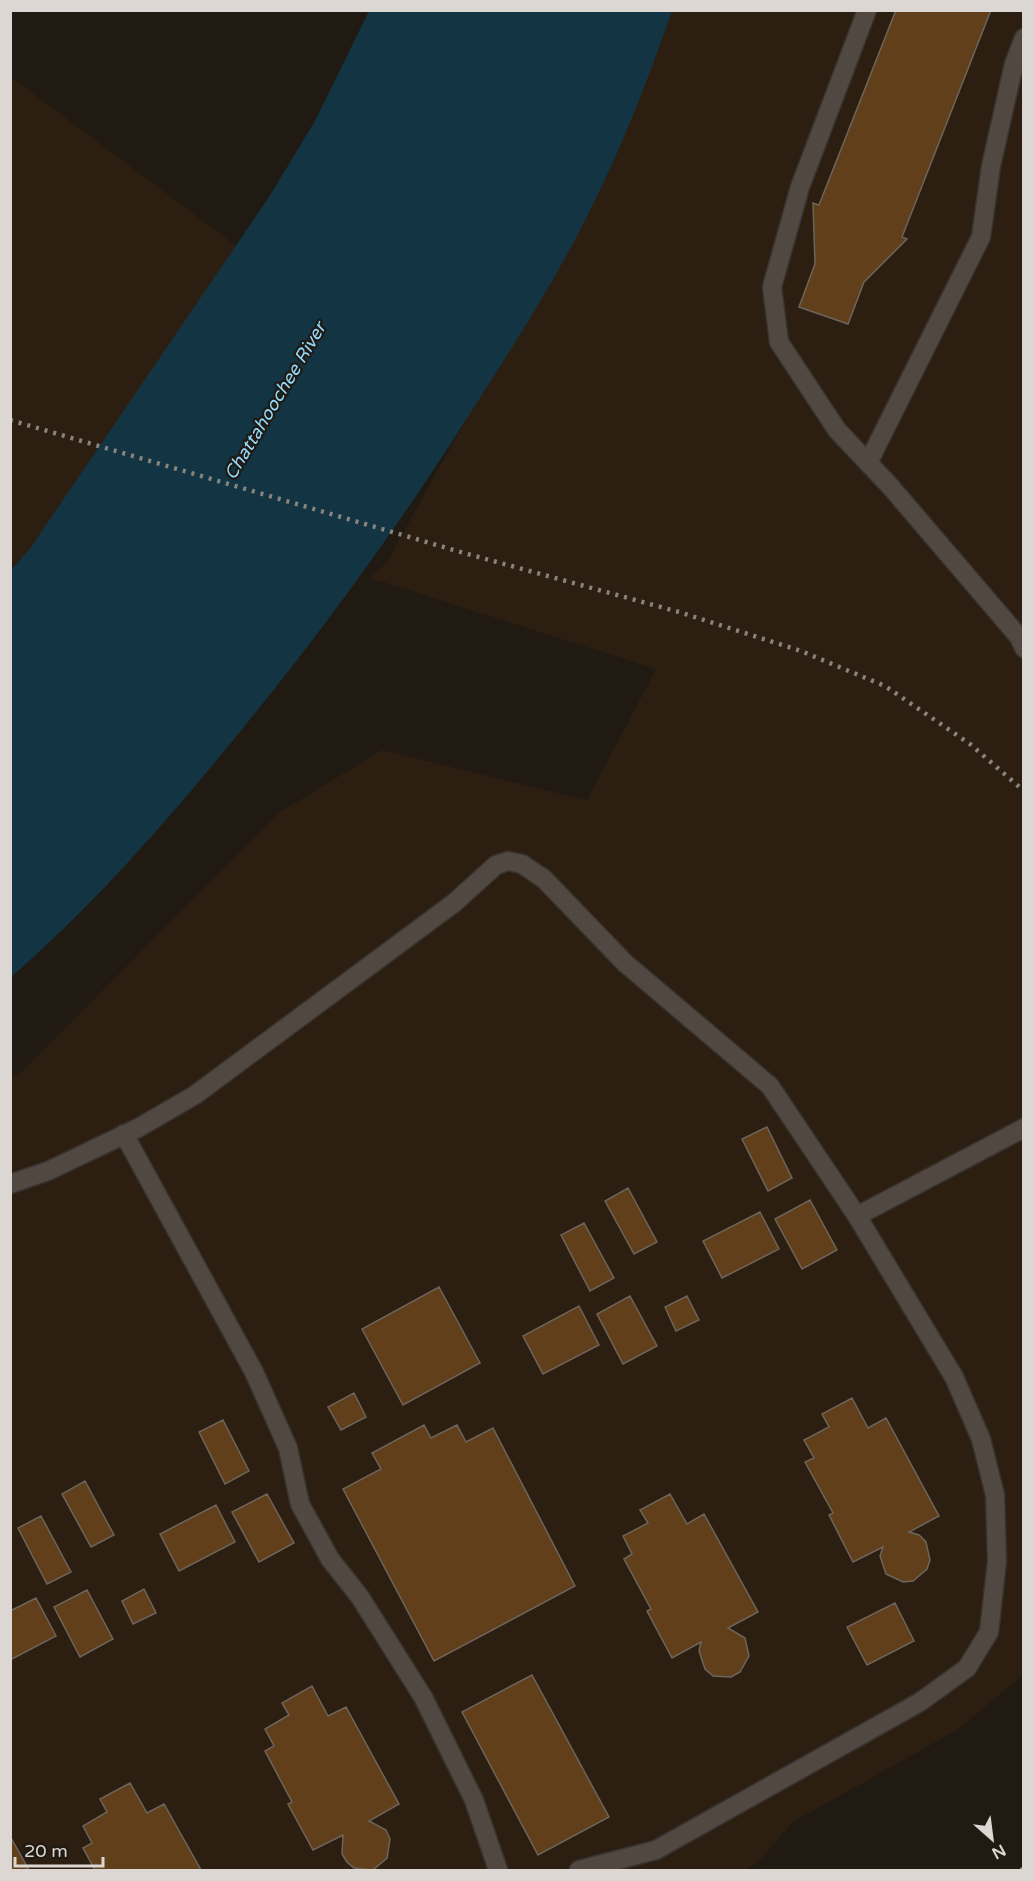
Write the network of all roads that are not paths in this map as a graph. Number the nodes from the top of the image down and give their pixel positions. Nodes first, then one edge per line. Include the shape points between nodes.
1 (867, 10) edge
2 (1023, 38) edge
3 (868, 463) junction
4 (1023, 648) edge
5 (1023, 1128) edge
6 (124, 1134) junction
7 (10, 1184) edge
8 (857, 1216) junction
9 (498, 1870) edge
10 (579, 1870) edge

1 - 3 lane via 800,187 772,287 779,342 837,430
2 - 3 lane via 994,155 981,237
3 - 4 lane via 1019,637
5 - 8 lane
6 - 7 lane via 48,1171
6 - 8 lane via 195,1095 454,903 496,866 508,861 522,864 544,879 625,963 770,1086
6 - 9 lane via 254,1372 288,1448 300,1504 330,1559 360,1597 423,1698 474,1800
8 - 10 lane via 954,1377 981,1439 995,1506 997,1561 989,1632 967,1668 920,1702 656,1850

